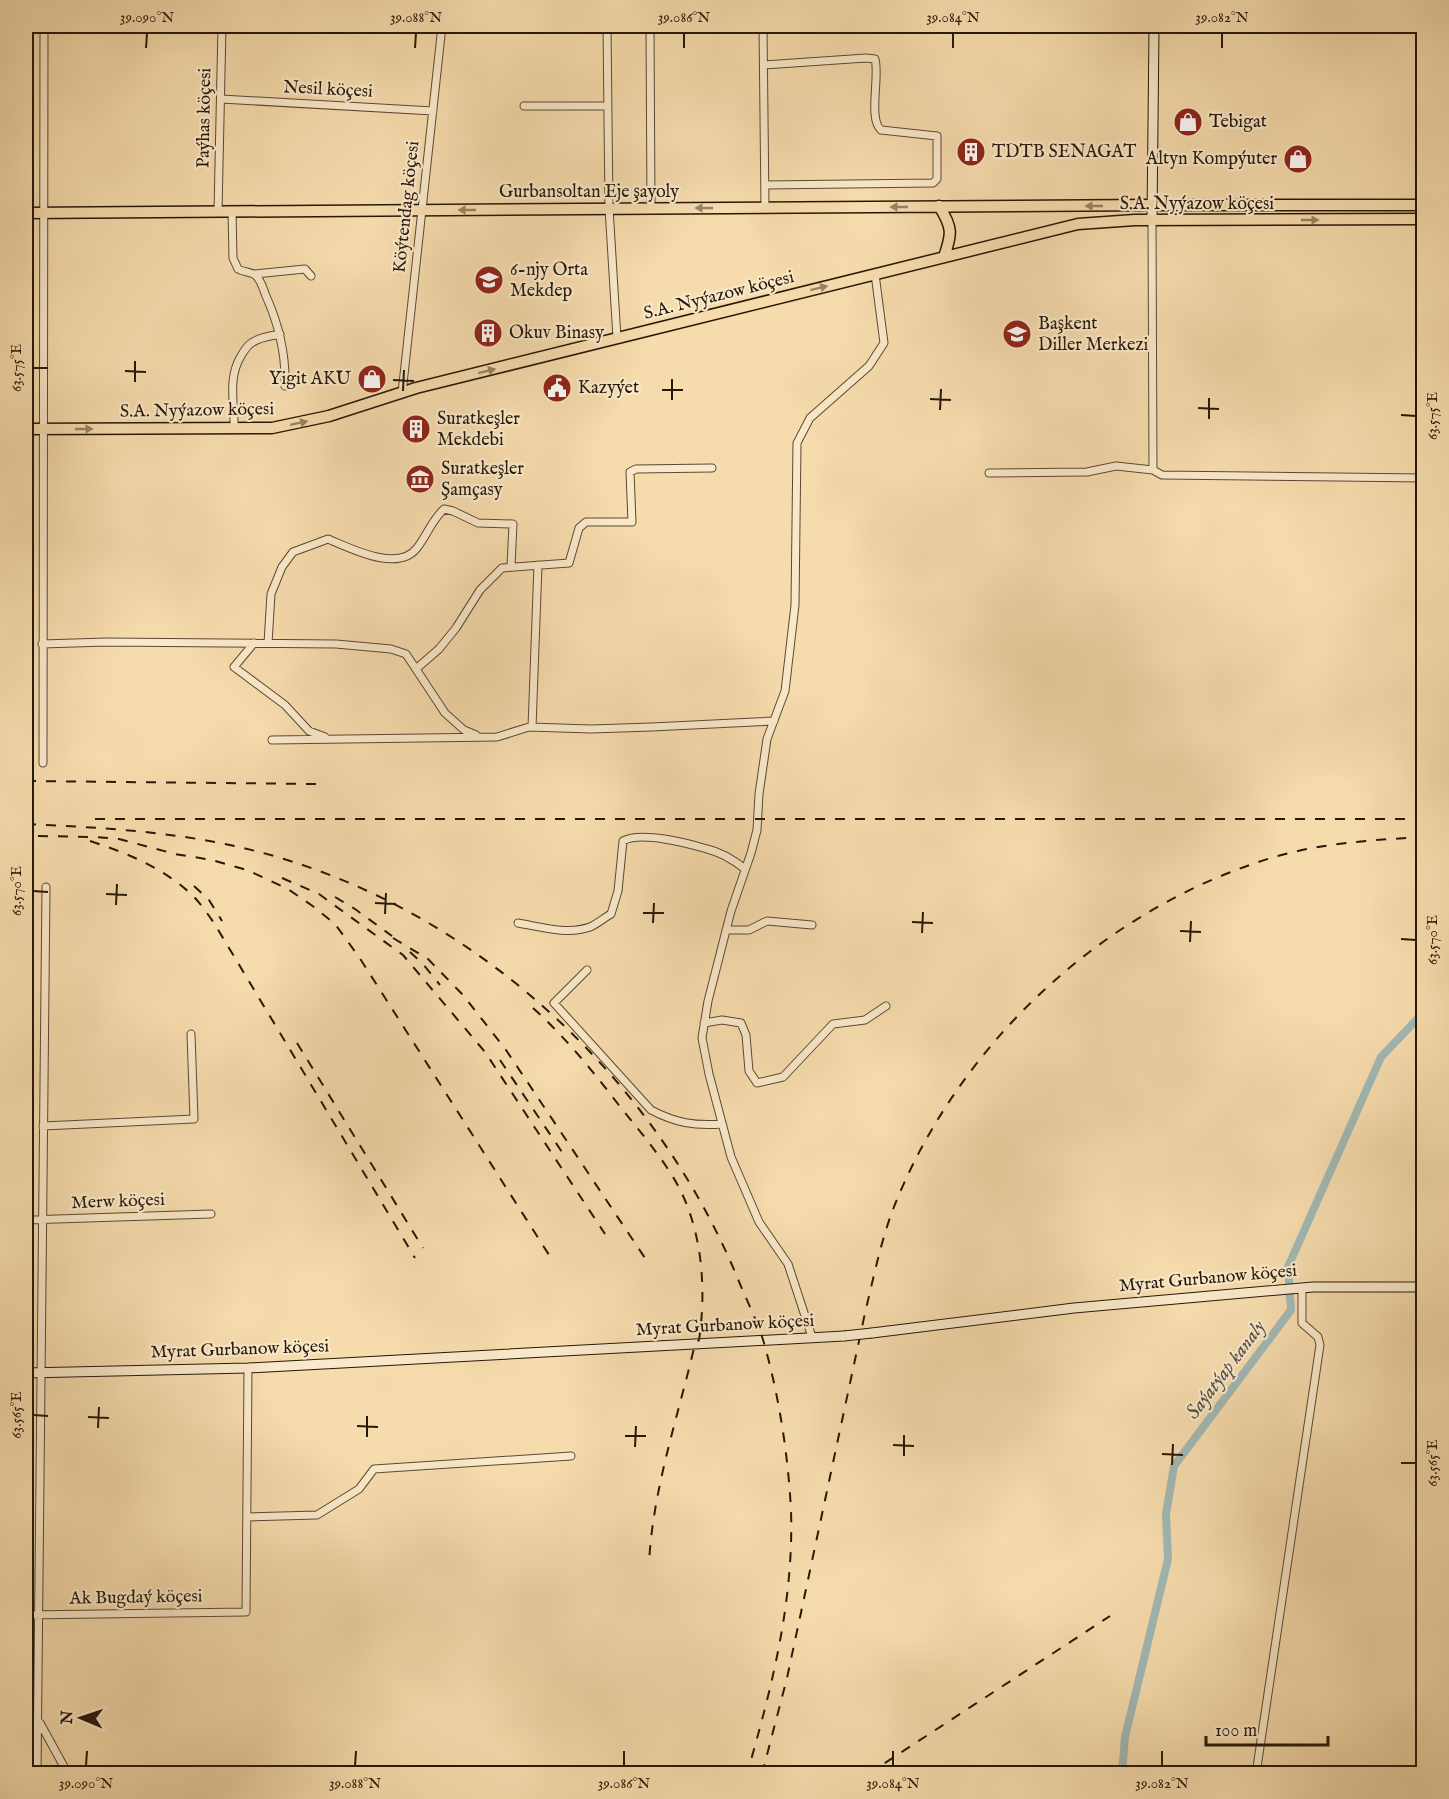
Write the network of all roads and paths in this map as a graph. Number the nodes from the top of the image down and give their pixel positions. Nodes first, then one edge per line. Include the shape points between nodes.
1 (44, 26) edge
2 (222, 26) edge
3 (442, 26) edge
4 (607, 26) edge
5 (650, 26) edge
6 (763, 26) edge
7 (1154, 26) edge
8 (764, 65) junction
9 (221, 99) junction
10 (524, 106) dead end
11 (608, 106) junction
12 (433, 111) junction
13 (765, 185) junction
14 (1152, 205) junction
15 (1424, 205) edge
16 (939, 206) junction
17 (765, 207) junction
18 (609, 208) junction
19 (651, 208) junction
20 (422, 210) junction
21 (218, 211) junction
22 (232, 211) junction
23 (26, 213) edge
24 (43, 213) junction
25 (1424, 219) edge
26 (1152, 220) junction
27 (944, 257) junction
28 (255, 274) junction
29 (875, 274) junction
30 (311, 276) dead end
31 (280, 334) junction
32 (617, 338) junction
33 (285, 386) dead end
34 (402, 393) junction
35 (1424, 427) edge
36 (26, 429) edge
37 (234, 429) junction
38 (42, 430) junction
39 (712, 468) dead end
40 (1153, 470) junction
41 (989, 473) dead end
42 (1423, 478) edge
43 (538, 565) junction
44 (511, 566) junction
45 (255, 643) junction
46 (268, 643) junction
47 (42, 644) junction
48 (416, 669) junction
49 (774, 721) junction
50 (532, 727) junction
51 (481, 737) junction
52 (329, 738) junction
53 (273, 740) dead end
54 (43, 764) dead end
55 (744, 869) junction
56 (46, 887) dead end
57 (518, 923) dead end
58 (812, 925) dead end
59 (726, 930) junction
60 (587, 970) dead end
61 (886, 1006) dead end
62 (704, 1023) junction
63 (191, 1034) dead end
64 (722, 1124) junction
65 (44, 1126) junction
66 (211, 1214) dead end
67 (26, 1220) edge
68 (43, 1220) junction
69 (1424, 1287) edge
70 (1302, 1288) junction
71 (812, 1337) junction
72 (248, 1368) junction
73 (26, 1372) edge
74 (41, 1372) junction
75 (571, 1456) dead end
76 (247, 1517) junction
77 (40, 1614) junction
78 (26, 1615) edge
79 (39, 1721) junction
80 (38, 1773) edge
81 (68, 1773) edge
82 (1256, 1773) edge

1 - 24 street
2 - 9 street, Paýhas köçesi
3 - 12 street, Köýtendag köçesi
4 - 11 street
5 - 19 street
6 - 8 street
7 - 14 street
8 - 13 street
8 - 13 street via 876,59 878,127 937,136 938,145 937,179 933,183
9 - 12 street, Nesil köçesi
9 - 21 street, Paýhas köçesi
10 - 11 street
11 - 18 street
12 - 20 street, Köýtendag köçesi
13 - 17 street
14 - 15 main road, S.A. Nyýazow köçesi
14 -> 16 main road, Gurbansoltan Eje şayoly
14 - 26 street
16 -> 17 main road, Gurbansoltan Eje şayoly
16 - 27 main road via 951,227
17 -> 19 main road, Gurbansoltan Eje şayoly
18 - 19 main road, Gurbansoltan Eje şayoly
18 -> 20 main road, Gurbansoltan Eje şayoly
18 - 32 street
20 - 22 main road, Gurbansoltan Eje şayoly
20 - 34 street, Köýtendag köçesi
21 - 22 main road, Gurbansoltan Eje şayoly
21 - 24 main road, Gurbansoltan Eje şayoly
22 - 28 street via 235,264 241,271
23 - 24 main road, Gurbansoltan Eje şayoly
24 - 38 street
26 -> 25 main road, S.A. Nyýazow köçesi
26 - 27 main road, S.A. Nyýazow köçesi via 1078,224
26 - 40 street
27 - 29 main road, S.A. Nyýazow köçesi
28 - 30 street via 305,269
28 - 31 street
32 -> 29 main road, S.A. Nyýazow köçesi
29 - 49 street via 884,343 869,366 810,418 797,443 795,605 785,690
31 - 33 street
31 - 37 street via 253,341 235,366 231,381
34 -> 32 main road, S.A. Nyýazow köçesi
37 -> 34 main road, S.A. Nyýazow köçesi via 293,424
35 - 42 street
36 - 38 main road, S.A. Nyýazow köçesi
38 -> 37 main road, S.A. Nyýazow köçesi
38 - 47 street
39 - 43 street via 630,472 632,522 586,522 579,528 569,563
40 - 41 street via 1116,466 1087,472
40 - 42 street via 1162,475
43 - 44 street
43 - 50 street
44 - 46 street via 513,524 478,523 444,509 415,551 400,557 382,559 328,539 320,541 293,552 282,567 271,594
44 - 48 street via 502,568 480,590 439,649
45 - 46 street
45 - 47 street
45 - 52 street via 234,667 285,705 309,731
46 - 48 street via 391,649 406,654
47 - 54 street
48 - 51 street via 445,713 464,730
49 - 50 street via 652,728
49 - 55 street via 767,739 757,830
50 - 51 street via 497,737
51 - 52 street
52 - 53 street
55 - 57 street via 709,849 630,837 623,841 618,891 611,914 592,927 577,930
55 - 59 street
56 - 65 street
58 - 59 street via 767,921 749,930
59 - 62 street
60 - 64 street via 554,1003 651,1110 684,1124
61 - 62 street via 865,1020 833,1024 783,1077 758,1083 748,1071 746,1035 741,1023
62 - 64 street via 702,1038
63 - 65 street via 194,1119
64 - 71 street via 731,1157 759,1222 788,1264
65 - 68 street
66 - 68 street, Merw köçesi
67 - 68 street, Merw köçesi
68 - 74 street
69 - 70 street, Myrat Gurbanow köçesi
70 - 71 street, Myrat Gurbanow köçesi, bridge
70 - 82 street via 1302,1323 1320,1345
71 - 72 street, Myrat Gurbanow köçesi
72 - 74 street, Myrat Gurbanow köçesi
72 - 76 street
73 - 74 street, Myrat Gurbanow köçesi
74 - 77 street
75 - 76 street via 374,1469 359,1489 317,1515
76 - 77 street, Ak Bugdaý köçesi via 246,1612
77 - 78 street, Ak Bugdaý köçesi
77 - 79 street
79 - 80 street
79 - 81 street

